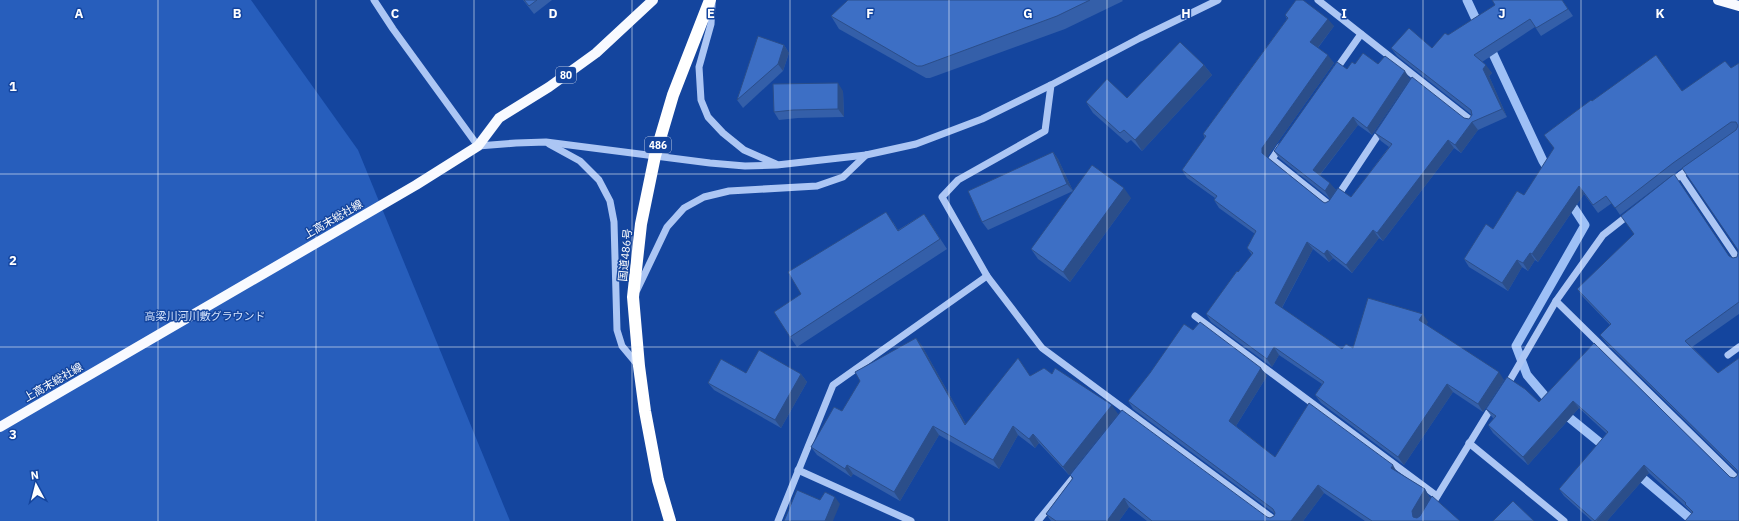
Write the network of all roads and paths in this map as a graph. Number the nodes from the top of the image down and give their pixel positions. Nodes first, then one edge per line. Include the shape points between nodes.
1 (374, 0) edge
2 (653, 0) edge
3 (711, 0) edge
4 (1218, 0) edge
5 (1318, 0) edge
6 (1718, 0) edge
7 (1739, 6) edge
8 (1361, 34) junction
9 (1330, 78) edge
10 (1051, 85) junction
11 (1387, 122) edge
12 (1473, 122) edge
13 (1286, 140) edge
14 (546, 142) junction
15 (478, 146) junction
16 (866, 155) junction
17 (655, 156) junction
18 (1700, 161) edge
19 (777, 165) junction
20 (1680, 175) junction
21 (1663, 189) edge
22 (1639, 207) edge
23 (1739, 261) edge
24 (988, 276) junction
25 (633, 297) junction
26 (1556, 301) junction
27 (1195, 316) dead end
28 (1739, 347) edge
29 (1728, 355) dead end
30 (639, 366) junction
31 (1127, 411) junction
32 (1122, 417) edge
33 (0, 427) edge
34 (1469, 443) junction
35 (1082, 466) edge
36 (798, 470) junction
37 (1739, 481) edge
38 (1437, 496) junction
39 (670, 521) edge
40 (778, 521) edge
41 (911, 521) edge
42 (1038, 521) edge
43 (1276, 521) edge
44 (1422, 521) edge
45 (1564, 521) edge

1 - 15 street
2 - 15 main road, 上高末総社線 / 80 via 596,53 498,118
3 - 17 highway, 国道486号 / 486 via 673,95
3 - 19 street via 711,24 699,67 701,100 708,116 723,133 744,150
4 - 10 street
5 - 8 street
6 - 7 main road
8 - 9 street
8 - 12 street via 1415,80
10 - 16 street via 982,119 922,141
10 - 24 street via 1046,131 958,180 942,197
11 - 13 street via 1331,206 1272,159
14 - 15 street
14 - 17 street
14 - 30 street via 580,161 599,180 610,201 614,222 617,330 622,346
15 - 33 main road, 上高末総社線 / 80 via 416,185
16 - 19 street
16 - 25 street via 843,177 817,186 729,191 704,197 684,208 667,227
17 - 19 street via 745,166
17 - 25 highway, 国道486号 / 486 via 641,224
18 - 20 street
20 - 21 street
20 - 23 street
22 - 26 street via 1603,235
24 - 31 street via 1042,348
24 - 36 street via 833,385
25 - 30 highway, 国道486号 / 486
26 - 34 street via 1514,374
26 - 37 street
27 - 38 street
28 - 29 street
30 - 39 highway, 国道486号 / 486 via 658,480
31 - 32 street
31 - 43 street
34 - 38 street
34 - 45 street
35 - 42 street
36 - 40 street
36 - 41 street
38 - 44 street

